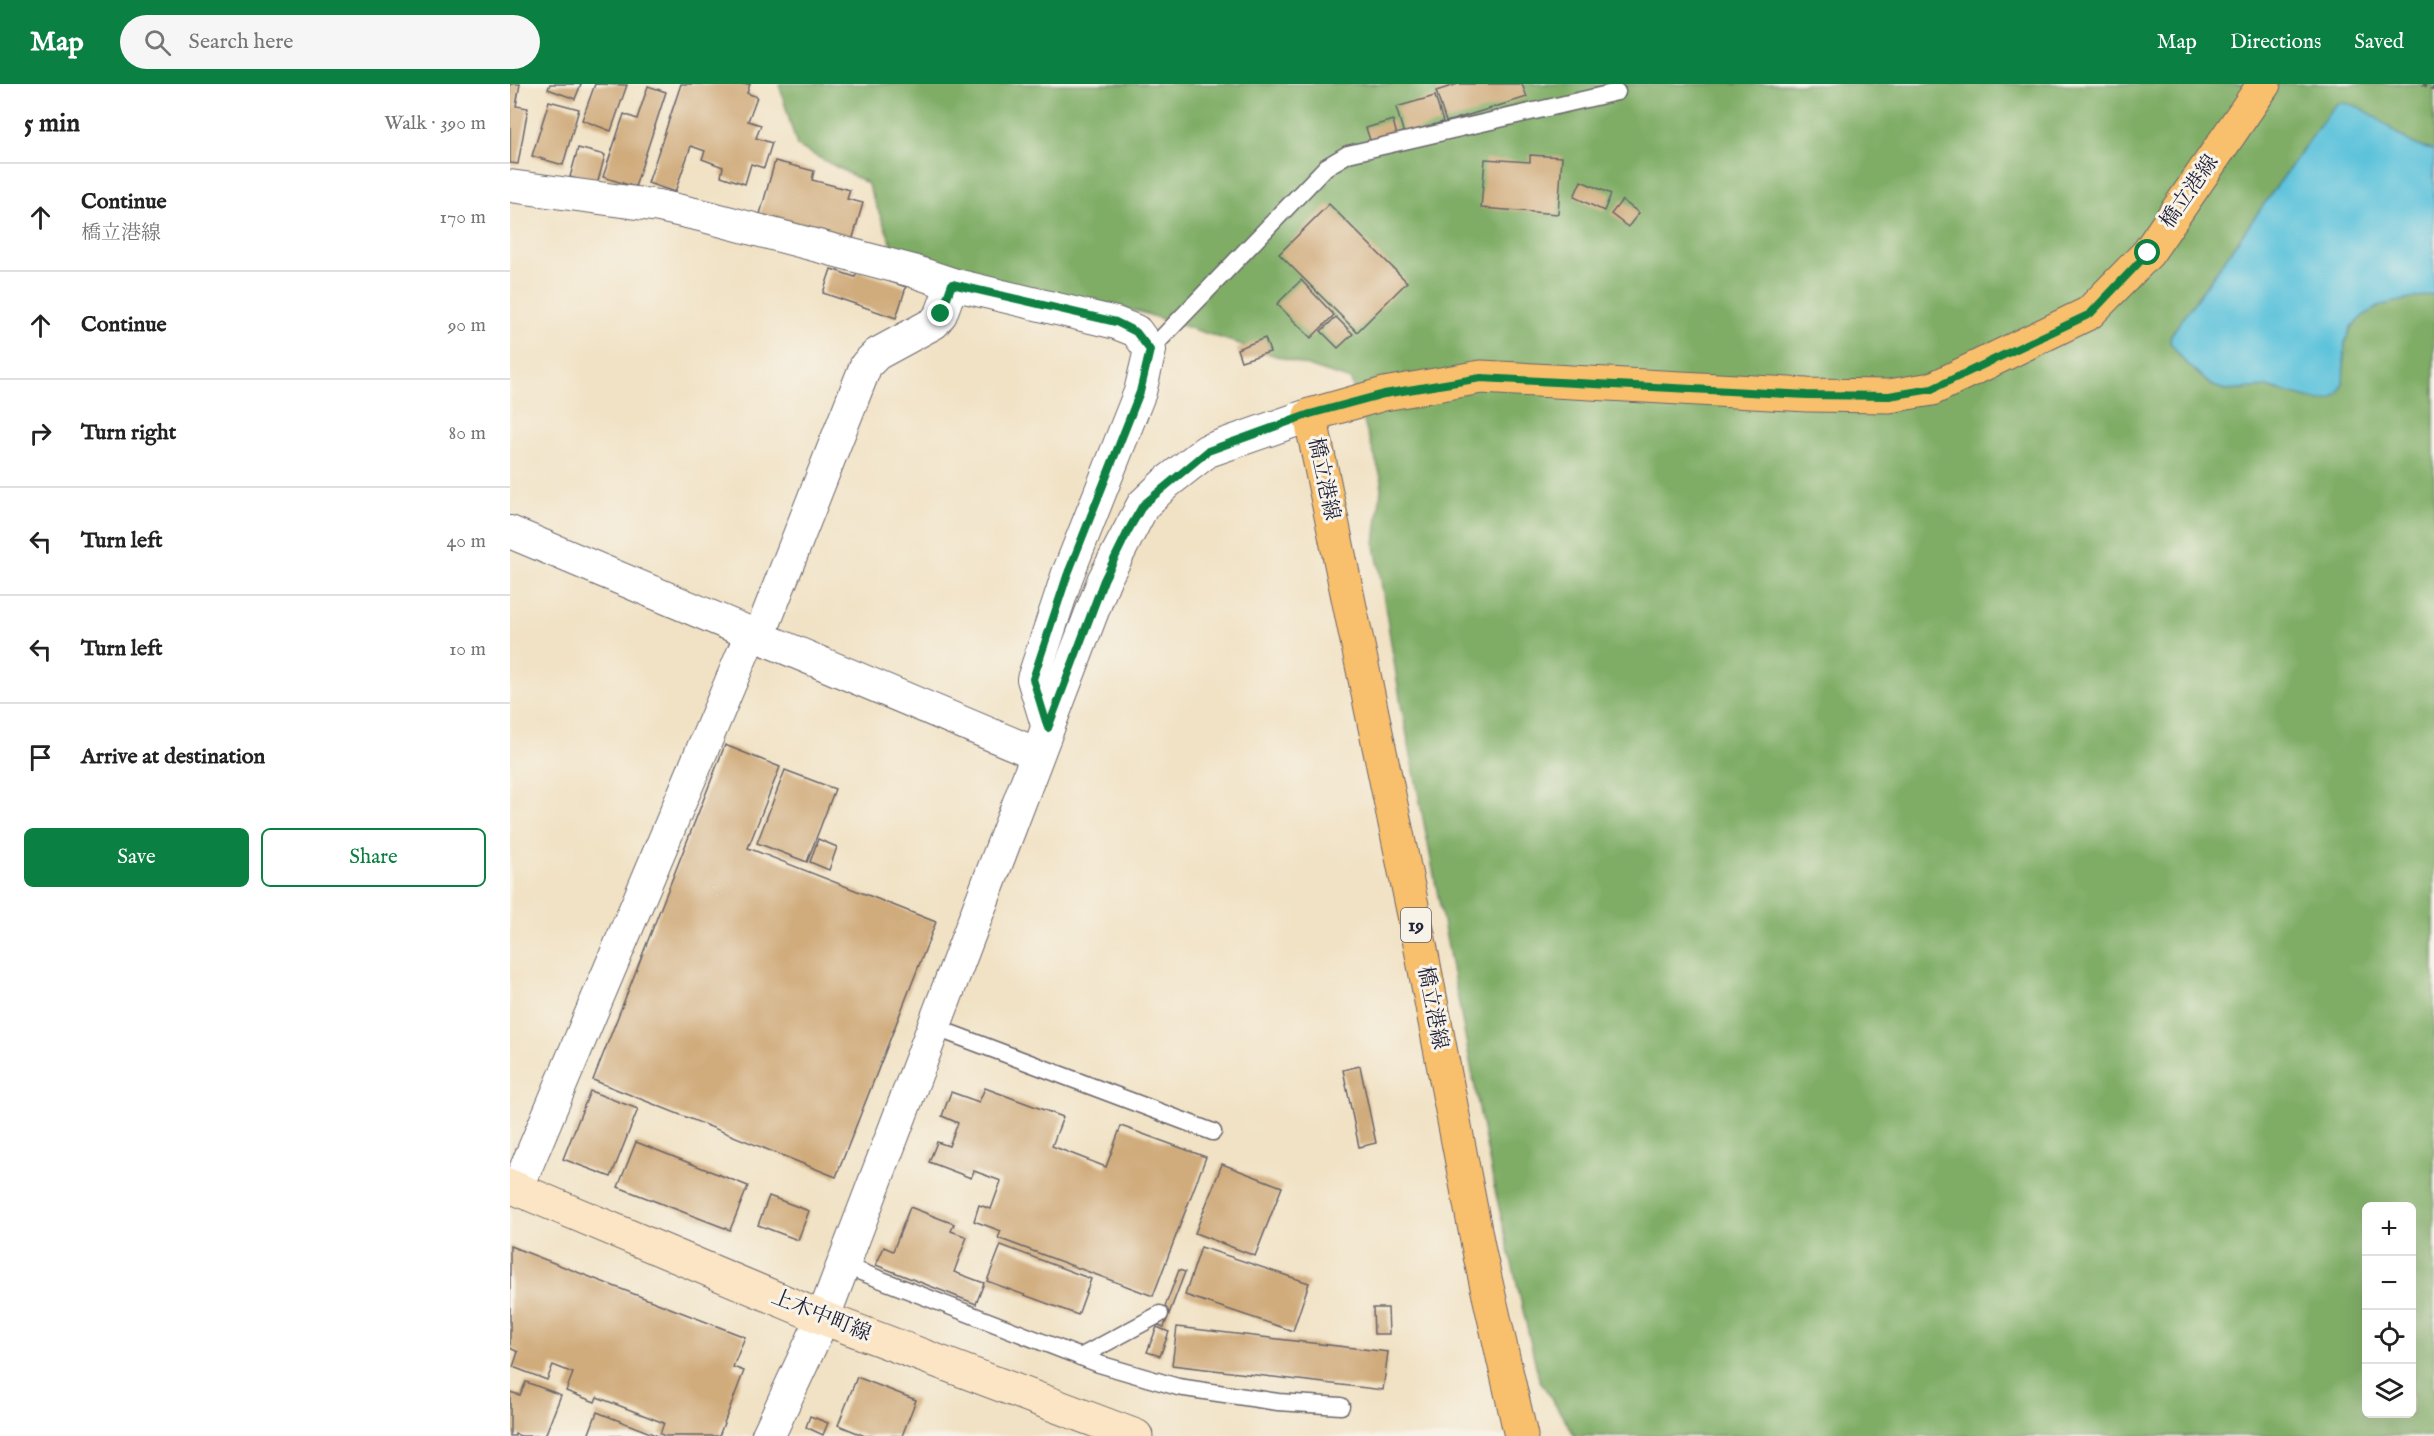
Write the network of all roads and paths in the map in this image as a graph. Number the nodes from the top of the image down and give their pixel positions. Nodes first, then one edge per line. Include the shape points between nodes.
1 (2264, 84) edge
2 (2423, 84) edge
3 (2434, 89) edge
4 (1617, 92) dead end
5 (510, 186) edge
6 (952, 284) junction
7 (1150, 350) junction
8 (1310, 414) junction
9 (510, 532) edge
10 (755, 635) junction
11 (1042, 741) junction
12 (934, 1027) junction
13 (1213, 1132) dead end
14 (514, 1187) edge
15 (843, 1265) junction
16 (1160, 1314) dead end
17 (823, 1318) junction
18 (1080, 1357) junction
19 (1341, 1406) dead end
20 (768, 1436) edge
21 (1136, 1436) edge
22 (1521, 1436) edge

1 - 8 main road, 橋立港線 via 2148,253 2090,314 1932,389 1889,396 1807,395 1481,378 1384,394
2 - 3 path
4 - 7 lane via 1348,154 1326,167
5 - 6 street via 659,206
6 - 7 street via 1116,322 1136,332
6 - 10 street via 934,322 866,365
7 - 11 street via 1140,392 1067,576 1033,679
8 - 11 street via 1208,451 1143,505 1104,580
8 - 22 main road, 橋立港線 / 19 via 1480,1256
9 - 10 street
10 - 11 street
10 - 14 street
11 - 12 street
12 - 13 lane
12 - 15 street
14 - 17 main road, 上木中町線
15 - 17 street
15 - 18 lane
16 - 18 lane
17 - 20 street
17 - 21 main road, 上木中町線
18 - 19 lane via 1178,1387 1278,1402

